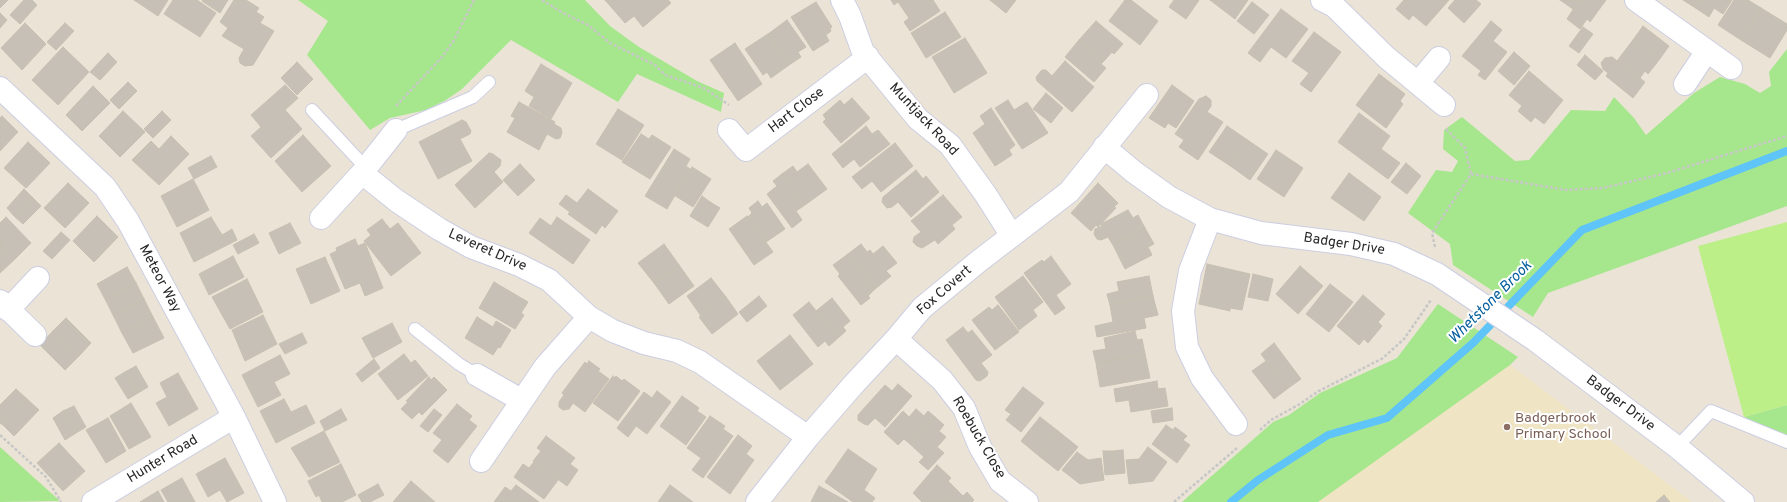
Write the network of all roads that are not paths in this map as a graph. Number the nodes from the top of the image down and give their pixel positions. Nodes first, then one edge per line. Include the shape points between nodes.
1 (842, 0) edge
2 (1322, 0) edge
3 (1636, 0) edge
4 (1707, 52) junction
5 (868, 57) junction
6 (1439, 58) dead end
7 (1731, 68) dead end
8 (489, 82) dead end
9 (1418, 83) junction
10 (1686, 84) dead end
11 (0, 88) edge
12 (1147, 95) dead end
13 (1444, 105) road end
14 (312, 110) dead end
15 (732, 120) road end
16 (396, 130) joint
17 (1104, 147) junction
18 (364, 170) junction
19 (322, 218) dead end
20 (1210, 219) junction
21 (1012, 236) junction
22 (38, 278) dead end
23 (4, 305) edge
24 (589, 317) junction
25 (415, 329) dead end
26 (34, 335) dead end
27 (896, 339) junction
28 (478, 375) joint
29 (521, 400) junction
30 (234, 417) junction
31 (1236, 424) dead end
32 (808, 437) junction
33 (1787, 442) edge
34 (1677, 447) junction
35 (481, 461) dead end
36 (93, 502) edge
37 (275, 502) edge
38 (757, 502) edge
39 (1027, 502) edge
40 (1743, 502) edge

1 - 5 street, Muntjack Road via 863,52
2 - 9 street via 1334,6 1386,57
3 - 4 street
4 - 7 street
4 - 10 street
5 - 15 street, Hart Close via 746,150
5 - 21 street, Muntjack Road via 918,119 950,145
6 - 9 street
8 - 16 lane via 473,96
9 - 13 street
11 - 30 street, Meteor Way via 105,187 128,221
12 - 17 street, Fox Covert
14 - 18 lane
16 - 18 street
17 - 20 street, Badger Drive via 1169,197
17 - 21 street, Fox Covert via 1069,192
18 - 19 street
18 - 24 street, Leveret Drive via 398,201 440,230 471,247 519,265 549,280
20 - 31 street via 1190,271 1183,311 1187,347 1202,378
20 - 34 street, Badger Drive via 1261,233 1351,244 1394,254 1444,279 1514,325
21 - 27 street, Fox Covert via 922,308
22 - 23 street
23 - 26 street
24 - 29 street via 544,367
24 - 32 street, Leveret Drive via 620,334 677,351 700,362
25 - 28 lane via 459,364
27 - 32 street, Fox Covert
27 - 39 street, Roebuck Close via 942,380 964,408 980,447 1000,481
28 - 29 street
29 - 35 street
30 - 36 street, Hunter Road
30 - 37 street, Meteor Way
32 - 38 street, Fox Covert
33 - 34 lane via 1711,411
34 - 40 street, Badger Drive

